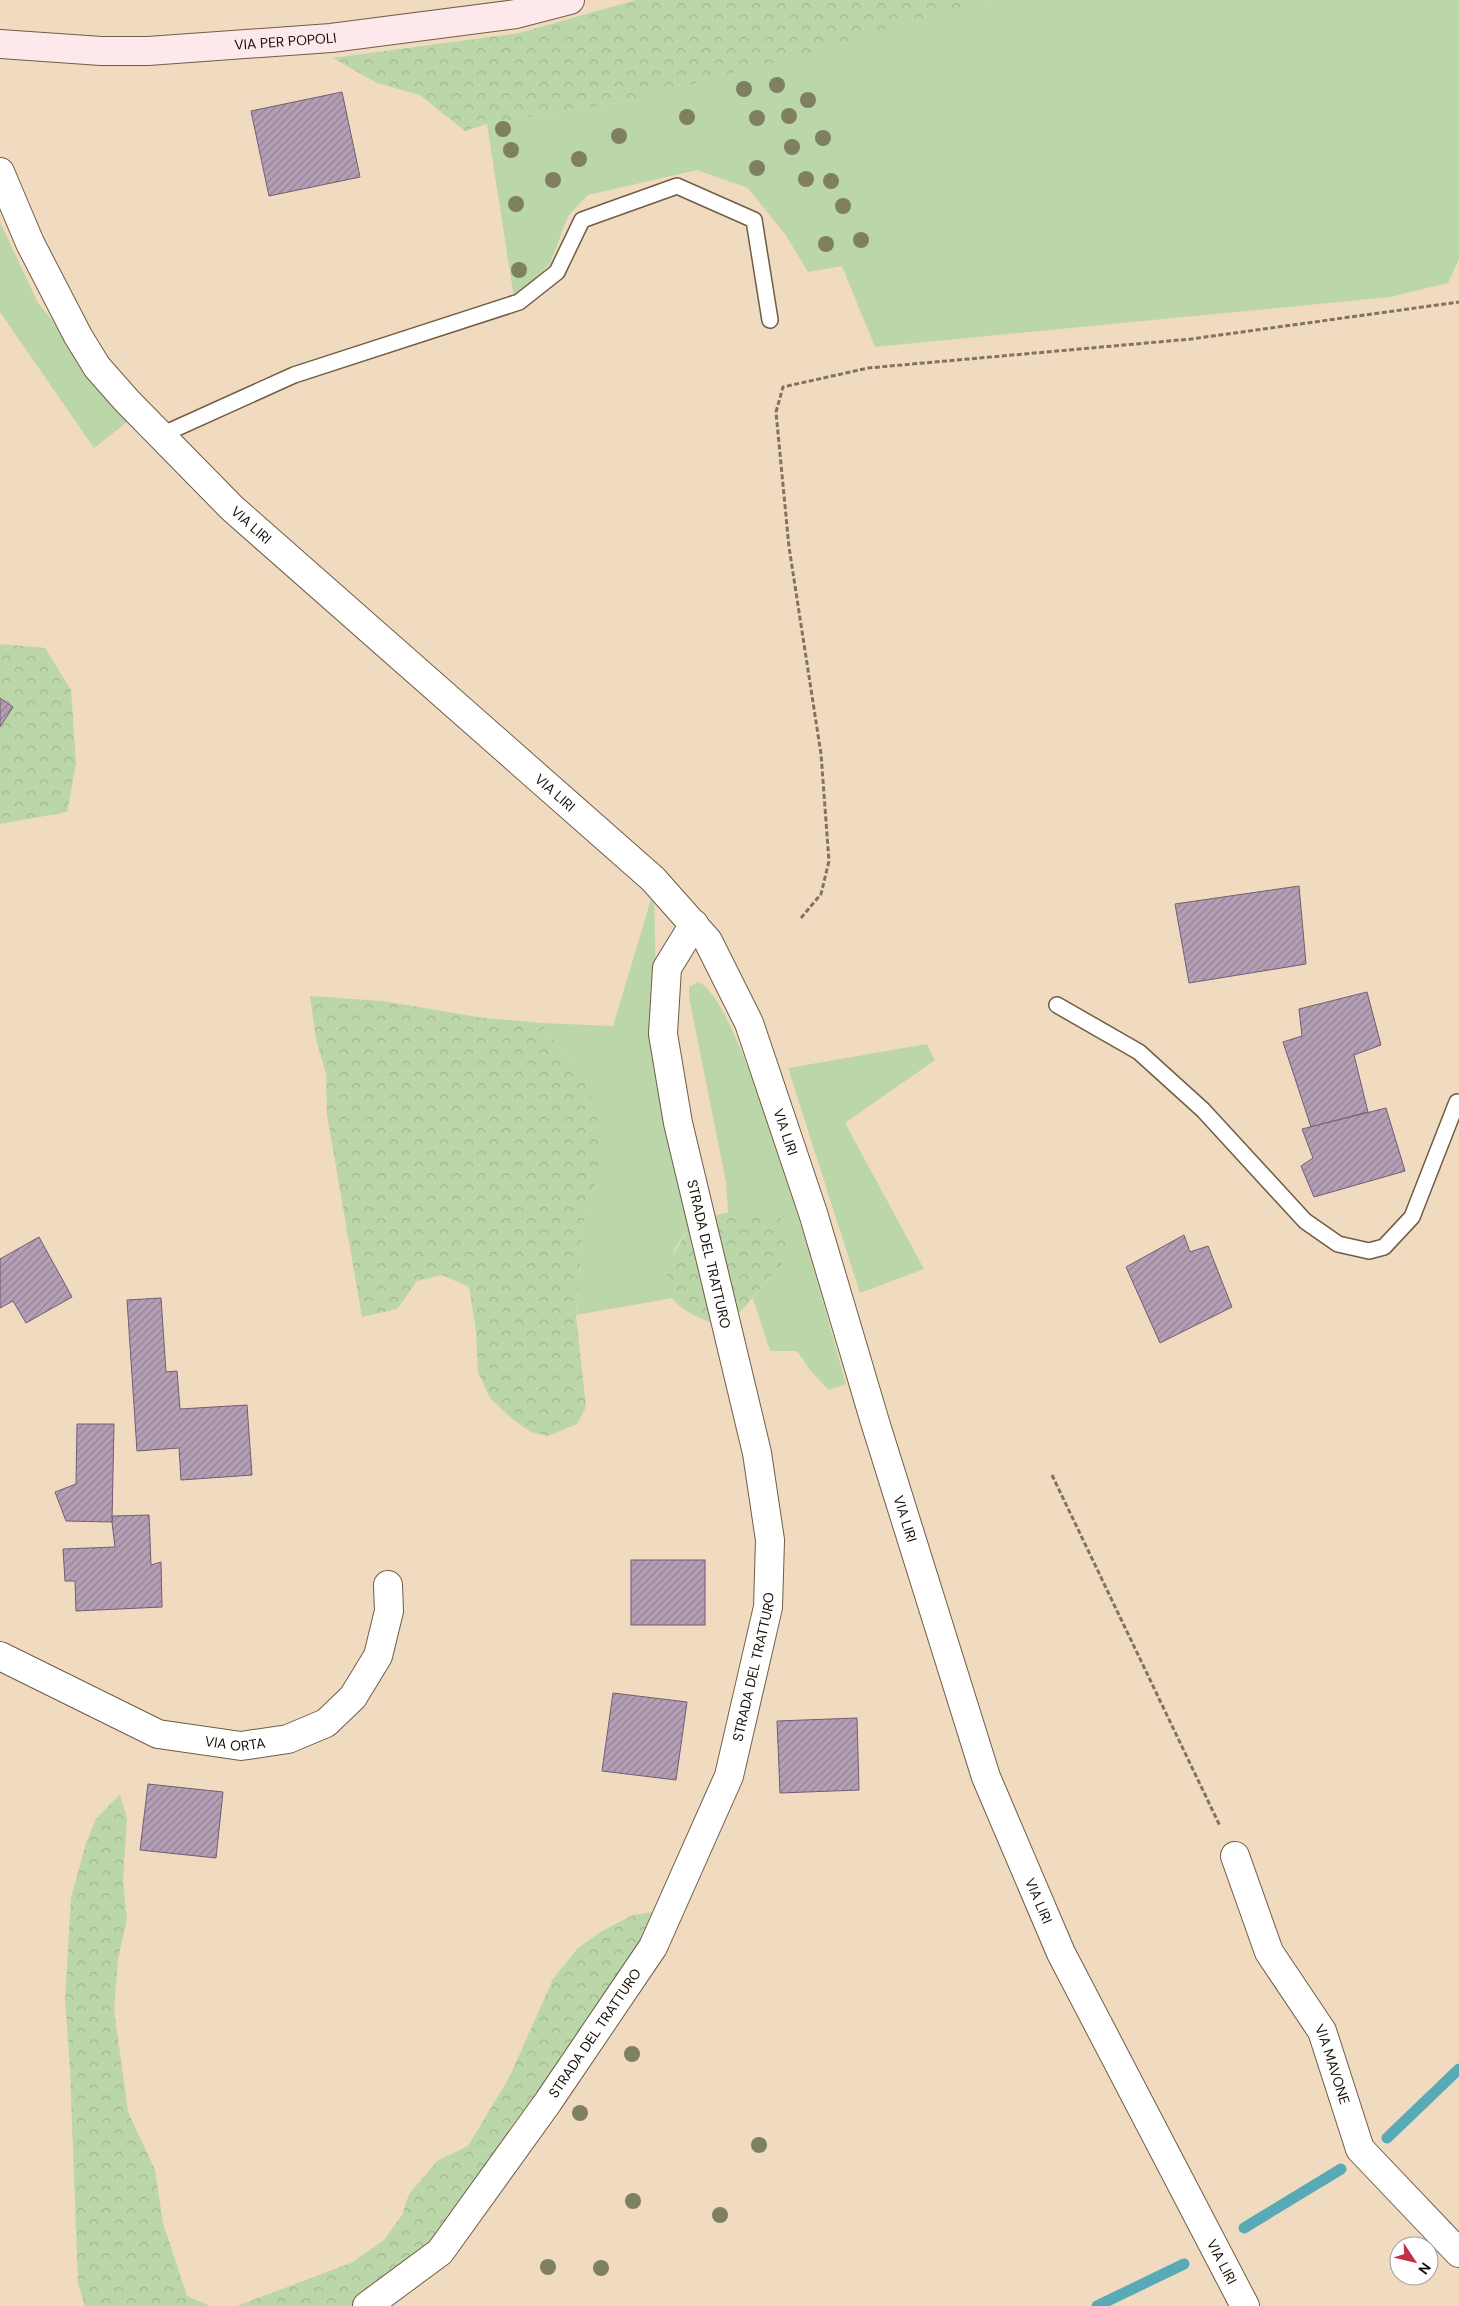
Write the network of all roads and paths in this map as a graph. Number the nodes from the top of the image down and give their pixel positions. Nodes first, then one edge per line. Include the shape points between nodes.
1 (570, 0) edge
2 (0, 44) edge
3 (0, 172) edge
4 (1459, 302) edge
5 (770, 320) dead end
6 (159, 436) junction
7 (801, 918) dead end
8 (694, 924) junction
9 (1057, 1005) dead end
10 (1457, 1102) dead end
11 (1052, 1475) dead end
12 (388, 1585) dead end
13 (0, 1656) edge
14 (1235, 1856) joint
15 (1459, 2253) edge
16 (367, 2306) edge
17 (1245, 2306) edge

1 - 2 main road, VIA PER POPOLI via 516,14 331,38 148,51
3 - 6 street, VIA LIRI via 30,243 78,336 98,367
4 - 7 path via 1191,339 868,368 783,387 776,412 788,538 820,754 829,861 821,894
5 - 6 lane via 754,220 677,186 582,220 557,272 519,302 294,375
6 - 8 street, VIA LIRI via 232,508 654,879
8 - 16 street, STRADA DEL TRATTURO via 667,968 663,1034 678,1123 757,1453 770,1540 768,1608 729,1776 654,1947 440,2252
8 - 17 street, VIA LIRI via 708,941 749,1023 813,1213 986,1777 1061,1954
9 - 10 lane via 1139,1052 1203,1110 1305,1221 1338,1244 1369,1251 1384,1247 1412,1216
11 - 14 path
12 - 13 street, VIA ORTA via 389,1611 378,1656 354,1697 326,1723 288,1739 241,1746 158,1734
14 - 15 street, VIA MAVONE via 1269,1952 1322,2031 1360,2149

